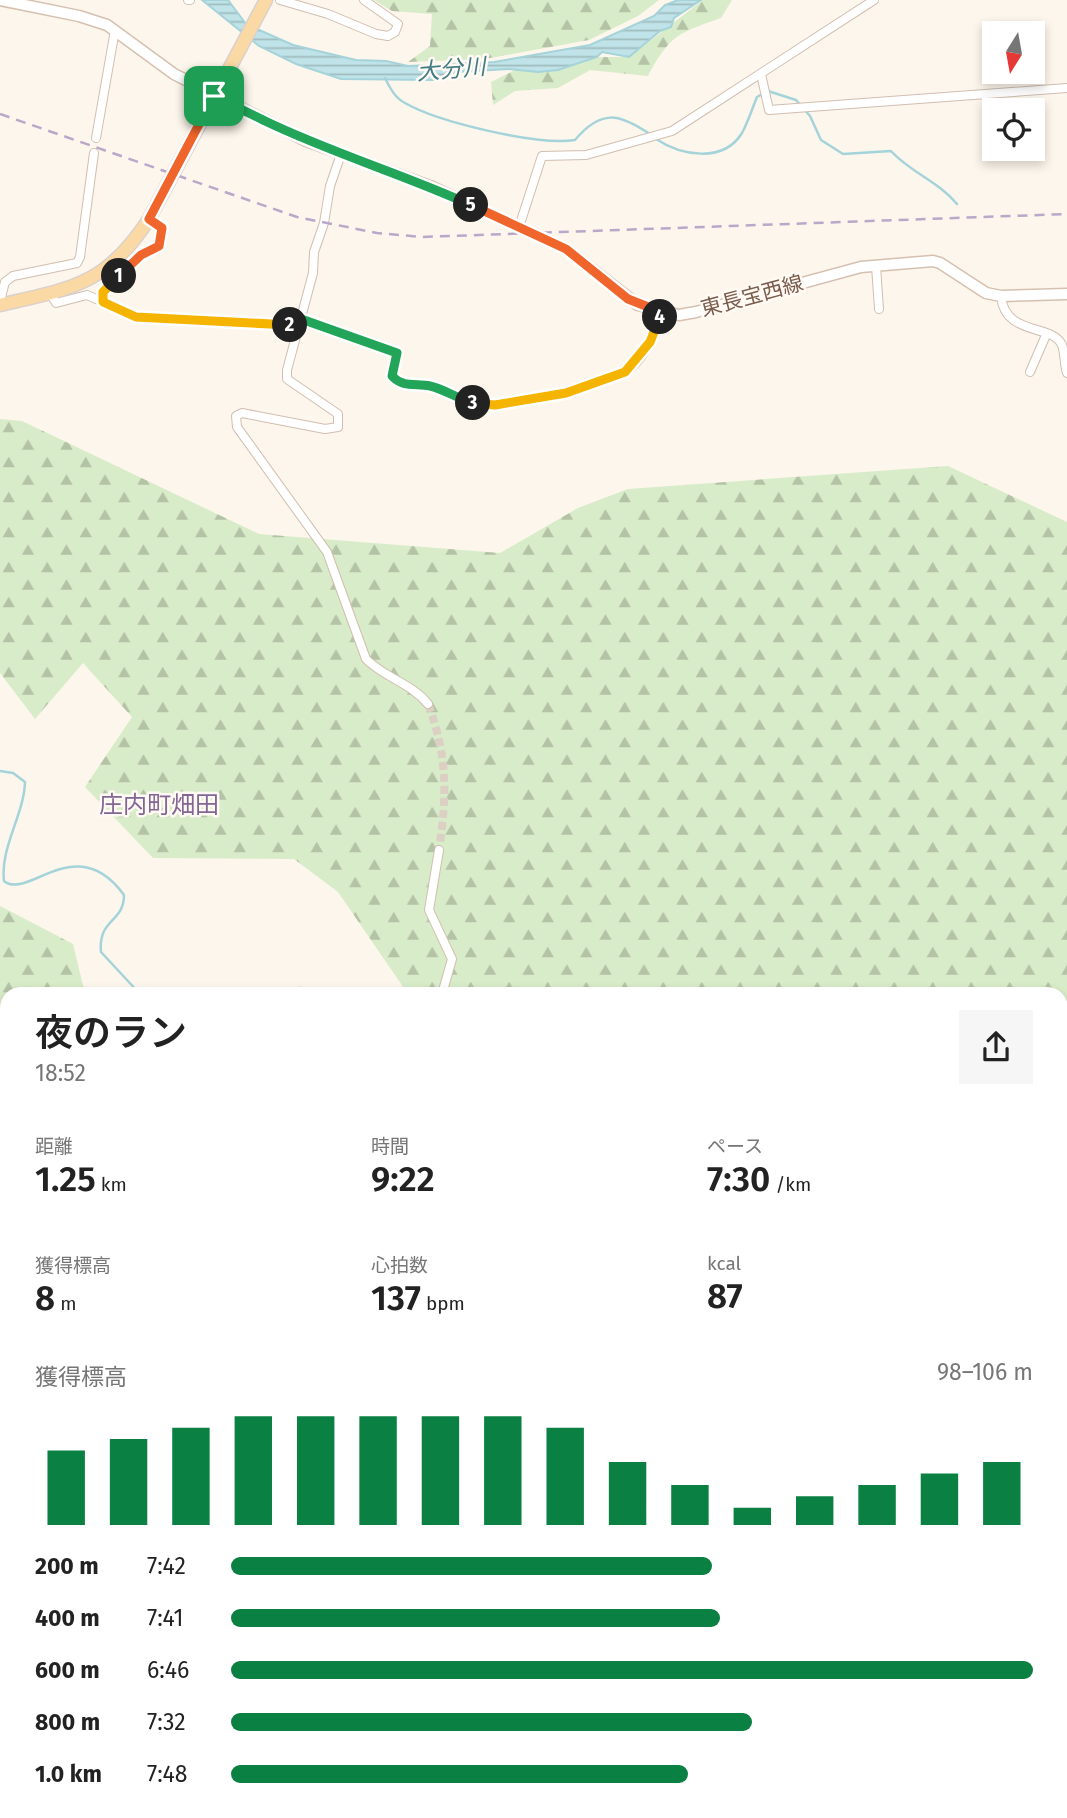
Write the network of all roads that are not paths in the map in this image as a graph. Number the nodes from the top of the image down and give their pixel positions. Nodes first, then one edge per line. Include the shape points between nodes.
1 (0, 0) edge
2 (266, 0) edge
3 (280, 0) edge
4 (364, 0) edge
5 (874, 0) edge
6 (115, 30) junction
7 (761, 74) junction
8 (1067, 88) edge
9 (214, 96) junction
10 (96, 138) dead end
11 (94, 153) dead end
12 (341, 155) junction
13 (149, 219) junction
14 (519, 227) junction
15 (876, 266) junction
16 (50, 293) junction
17 (1067, 294) edge
18 (1001, 296) junction
19 (103, 302) junction
20 (0, 303) edge
21 (879, 309) dead end
22 (661, 312) junction
23 (297, 325) junction
24 (1046, 335) junction
25 (1030, 372) dead end
26 (1067, 373) edge
27 (428, 704) tunnel mouth
28 (439, 850) tunnel mouth
29 (444, 987) edge

1 - 6 main road, 東長宝西線 via 79,16
2 - 9 main road
3 - 4 street via 376,34 395,32 398,24 393,18
5 - 7 street
6 - 9 main road, 東長宝西線 via 170,72
6 - 10 street
7 - 8 street via 769,110
7 - 14 street via 672,131 586,155 542,156
9 - 12 main road, 東長宝西線
9 - 13 main road
11 - 20 street via 77,263 13,276 5,282
12 - 14 main road, 東長宝西線 via 430,187
12 - 23 street
13 - 16 main road via 116,262 89,279
13 - 19 street via 162,228 159,246 141,255 106,288
14 - 22 main road, 東長宝西線 via 583,260 628,299
15 - 18 main road, 東長宝西線 via 940,263 986,293
15 - 21 street
15 - 22 main road, 東長宝西線 via 696,312
16 - 19 street via 56,303 87,295
16 - 20 main road
17 - 18 main road, 東長宝西線
18 - 24 street via 1016,322
19 - 23 street via 136,317
22 - 23 street via 650,342 625,372 566,393 495,405 477,405 429,386 402,383 392,376 397,353 304,320
23 - 27 street via 287,379 338,414 338,427 325,429 243,413 236,416 237,427 327,552 366,659 417,691
24 - 25 street
24 - 26 street via 1062,345
28 - 29 street via 429,909 452,959

